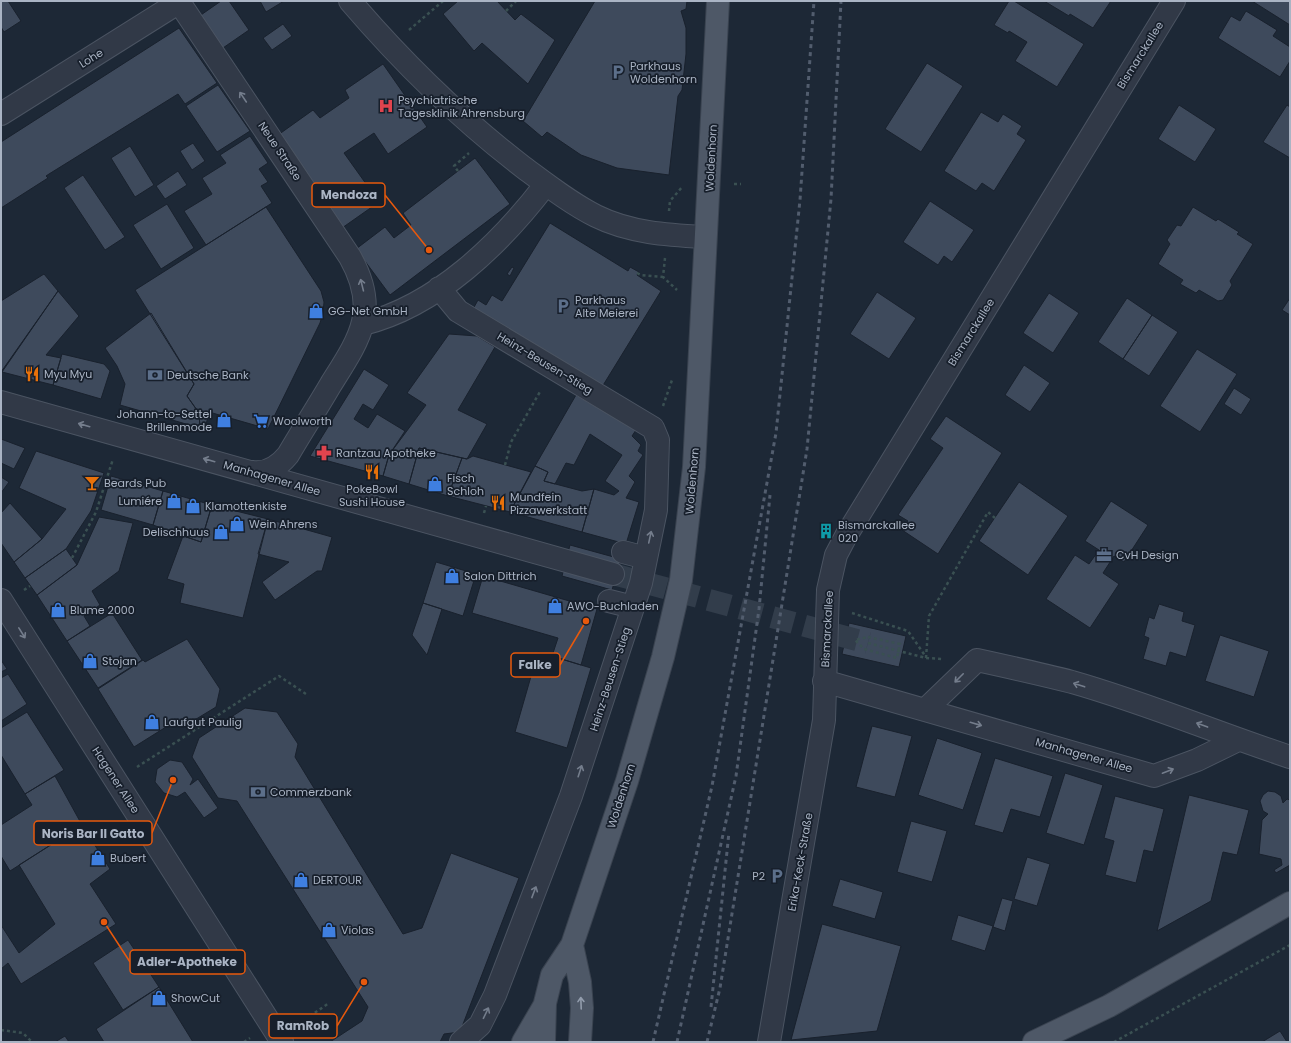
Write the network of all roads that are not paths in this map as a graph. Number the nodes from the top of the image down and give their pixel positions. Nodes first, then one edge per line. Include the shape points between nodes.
1 (350, 1) edge
2 (718, 1) edge
3 (1174, 1) edge
4 (180, 2) edge
5 (1, 114) edge
6 (546, 184) junction
7 (706, 238) junction
8 (439, 288) junction
9 (363, 324) junction
10 (1, 402) edge
11 (246, 471) junction
12 (623, 552) dead end
13 (646, 558) junction
14 (613, 574) tunnel mouth
15 (1, 600) edge
16 (610, 601) dead end
17 (633, 608) junction
18 (824, 681) junction
19 (926, 709) junction
20 (1238, 740) junction
21 (1290, 757) edge
22 (1290, 903) edge
23 (572, 945) junction
24 (545, 1003) junction
25 (282, 1042) edge
26 (461, 1042) edge
27 (523, 1042) edge
28 (544, 1042) edge
29 (580, 1042) edge
30 (769, 1042) edge
31 (1034, 1042) edge

1 - 6 street via 389,47 430,88 486,138
2 - 7 main road, Woldenhorn
3 - 18 street, Bismarckallee via 836,555 830,575 827,605
4 - 5 street, Lohe
9 -> 4 street, Neue Straße via 362,281 350,257
6 - 7 street via 596,216 646,232
6 - 8 street via 527,209 482,256
7 - 23 main road, Woldenhorn via 694,467 681,580 663,657 627,781
8 - 9 street via 402,309
13 -> 8 street, Heinz-Beusen-Stieg via 656,510 658,440 653,428 458,311
9 - 11 street, Neue Straße via 356,344 288,455 268,470
11 -> 10 street, Manhagener Allee
11 - 14 street, Manhagener Allee
12 - 13 street
13 - 17 street, Heinz-Beusen-Stieg
15 -> 25 street, Hagener Allee
16 - 17 street
26 -> 17 street, Heinz-Beusen-Stieg via 480,1025 495,995 571,796
18 - 19 street, Manhagener Allee
18 - 30 street, Erika-Keck-Straße via 824,720
19 -> 20 street, Manhagener Allee via 1154,776 1197,760
20 -> 19 street via 1205,726 1072,682 977,660
20 - 21 street
22 - 31 main road via 1115,1002
23 - 24 main road, Woldenhorn via 552,975
29 -> 23 main road via 580,982
24 - 27 main road, Woldenhorn
24 - 28 main road, Woldenhorn

